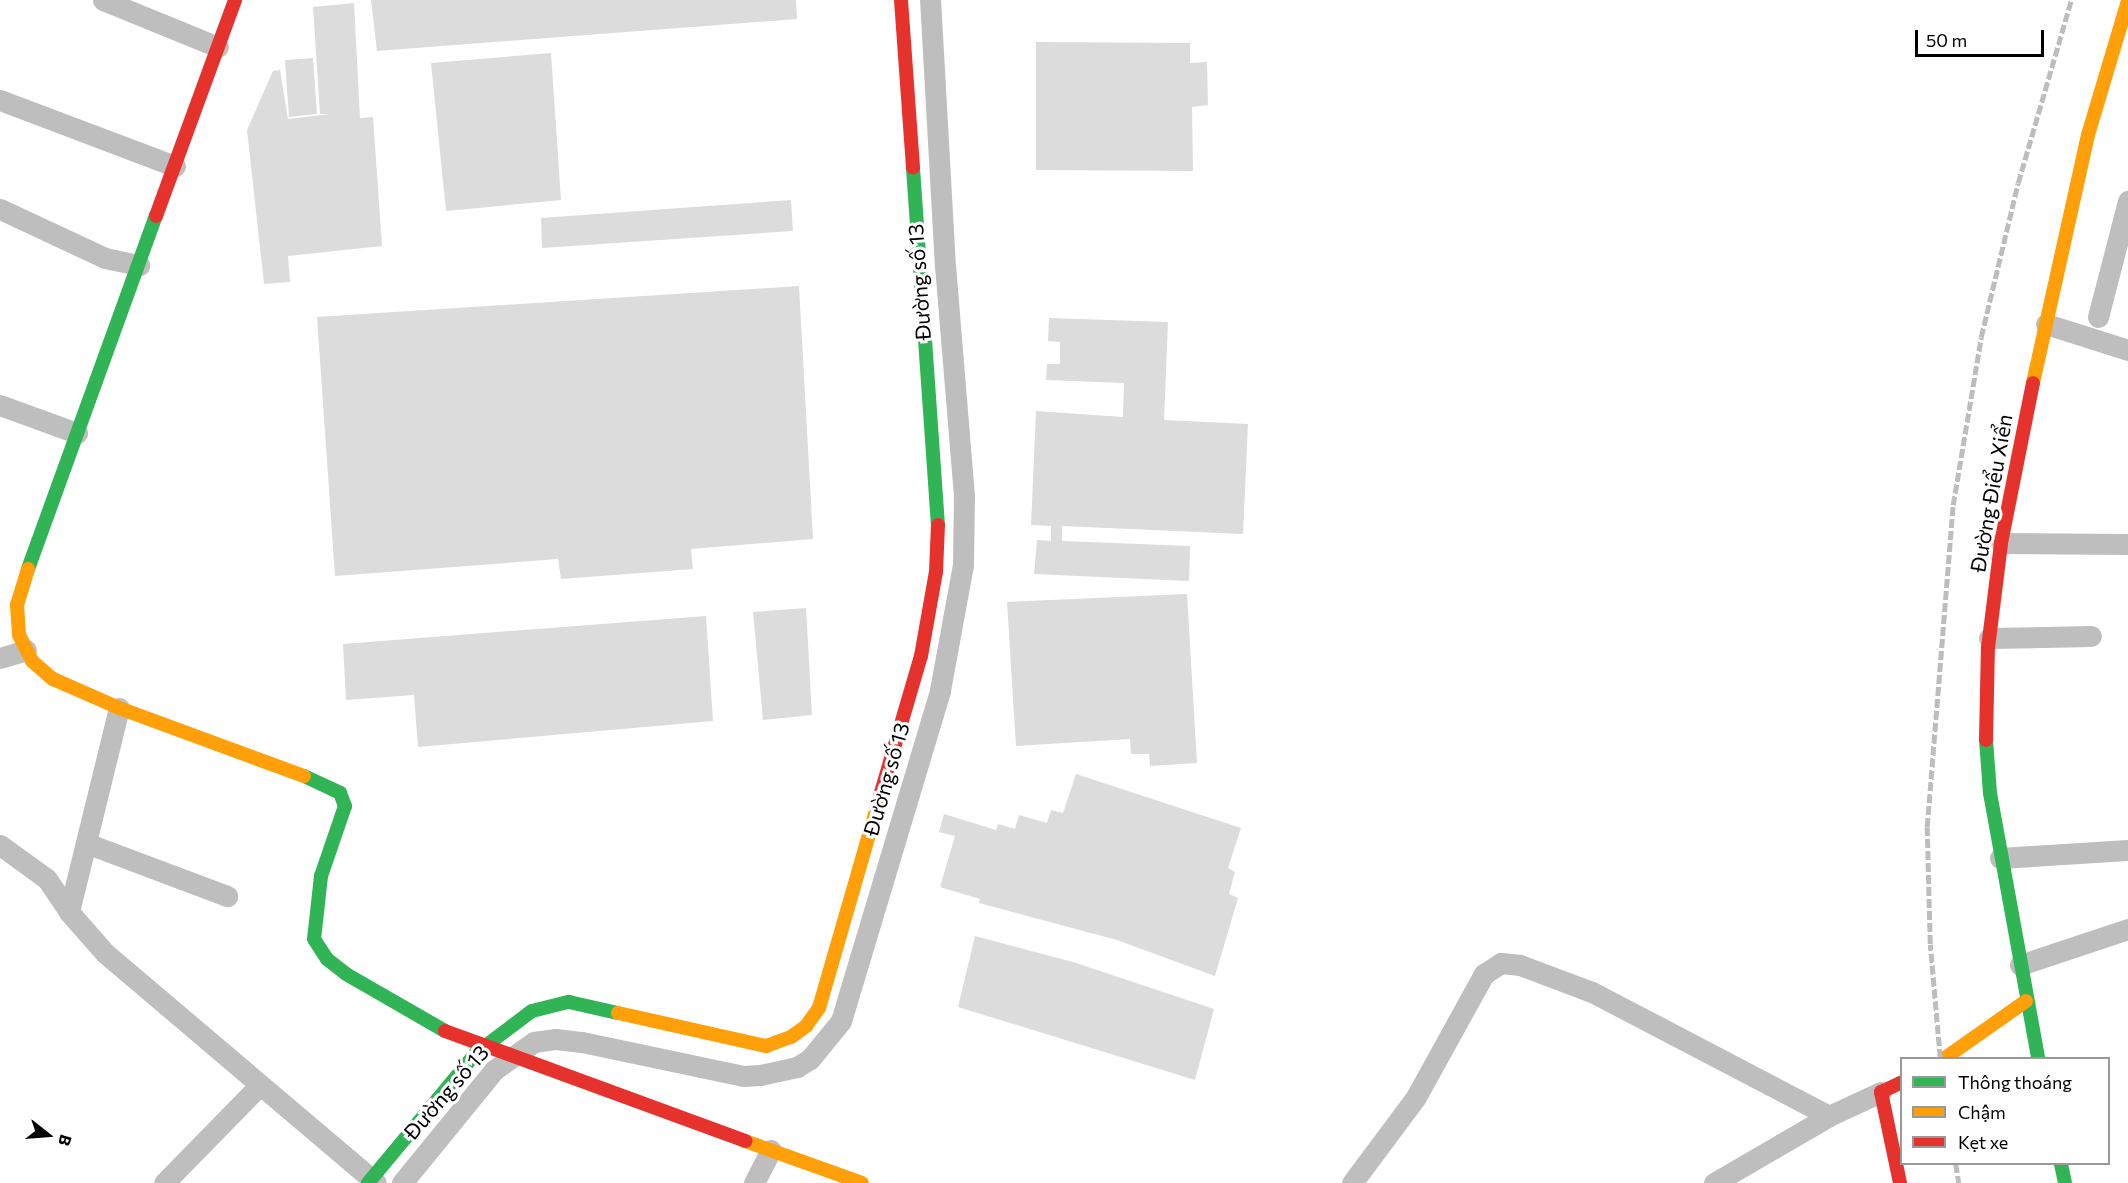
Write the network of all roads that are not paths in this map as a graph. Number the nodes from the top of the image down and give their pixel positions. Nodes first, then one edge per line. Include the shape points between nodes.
1 (103, 0) edge
2 (235, 0) edge
3 (900, 0) edge
4 (930, 0) edge
5 (2128, 1) edge
6 (932, 33) junction
7 (904, 35) junction
8 (218, 47) junction
9 (2119, 60) edge
10 (0, 100) edge
11 (175, 166) junction
12 (2128, 201) edge
13 (0, 209) edge
14 (139, 265) junction
15 (917, 267) junction
16 (945, 267) junction
17 (2098, 317) dead end
18 (2046, 324) junction
19 (2128, 350) edge
20 (0, 405) edge
21 (77, 433) junction
22 (2001, 543) junction
23 (2128, 544) edge
24 (2091, 636) dead end
25 (1989, 638) junction
26 (27, 650) junction
27 (0, 658) edge
28 (119, 708) junction
29 (884, 782) junction
30 (910, 790) junction
31 (86, 843) junction
32 (0, 845) edge
33 (2128, 850) edge
34 (2000, 858) junction
35 (227, 896) dead end
36 (69, 912) junction
37 (2128, 929) edge
38 (2020, 965) junction
39 (2026, 1001) junction
40 (791, 1037) junction
41 (484, 1047) junction
42 (510, 1056) junction
43 (1948, 1057) edge
44 (2038, 1057) edge
45 (810, 1059) junction
46 (1900, 1083) edge
47 (259, 1086) junction
48 (1881, 1092) junction
49 (1830, 1116) junction
50 (771, 1150) junction
51 (2061, 1165) edge
52 (372, 1182) edge
53 (164, 1183) edge
54 (402, 1183) edge
55 (754, 1183) edge
56 (862, 1183) edge
57 (1352, 1183) edge
58 (1714, 1183) edge
59 (1900, 1183) edge
60 (2065, 1183) edge

1 - 8 street
2 - 8 street
3 - 7 street, Đường số 13
4 - 6 street, Đường số 13
5 - 9 street, Đường Điểu Xiển
6 - 7 street
6 - 16 street, Đường số 13
7 - 15 street, Đường số 13
8 - 11 street
9 - 18 street, Đường Điểu Xiển
10 - 11 street
11 - 14 street
12 - 17 street
13 - 14 street via 105,258
14 - 21 street
15 - 16 street
15 - 29 street, Đường số 13 via 938,525 936,572 921,656
16 - 30 street, Đường số 13 via 963,476 963,565 943,680
18 - 19 street
18 - 22 street, Đường Điểu Xiển
20 - 21 street
21 - 26 street via 17,605 19,635
22 - 23 street
22 - 25 street, Đường Điểu Xiển
24 - 25 street
25 - 34 street, Đường Điểu Xiển via 1986,761
26 - 27 street
26 - 28 street via 32,661 53,679
28 - 31 street
28 - 41 street via 302,775 340,793 345,806 321,876 314,907 314,939 327,959 346,974 417,1018
29 - 30 street
29 - 40 street, Đường số 13 via 819,1008 806,1026
30 - 45 street, Đường số 13 via 841,1021
31 - 35 street
31 - 36 street
32 - 36 street via 48,879
33 - 34 street
34 - 38 street, Đường Điểu Xiển
36 - 47 street via 105,953
37 - 38 street
38 - 39 street, Đường Điểu Xiển
39 - 43 street
39 - 44 street, Đường Điểu Xiển
40 - 41 street, Đường số 13 via 765,1046 569,1002 532,1011
40 - 45 street
41 - 42 street
41 - 52 street, Đường số 13
42 - 45 street, Đường số 13 via 534,1042 556,1039 743,1076 778,1073
42 - 50 street
42 - 54 street, Đường số 13 via 494,1070
46 - 48 street
47 - 52 street
47 - 53 street
48 - 49 street
48 - 59 street
49 - 57 street via 1592,992 1520,965 1501,963 1484,974 1416,1097
49 - 58 street
50 - 55 street
50 - 56 street
51 - 60 street

